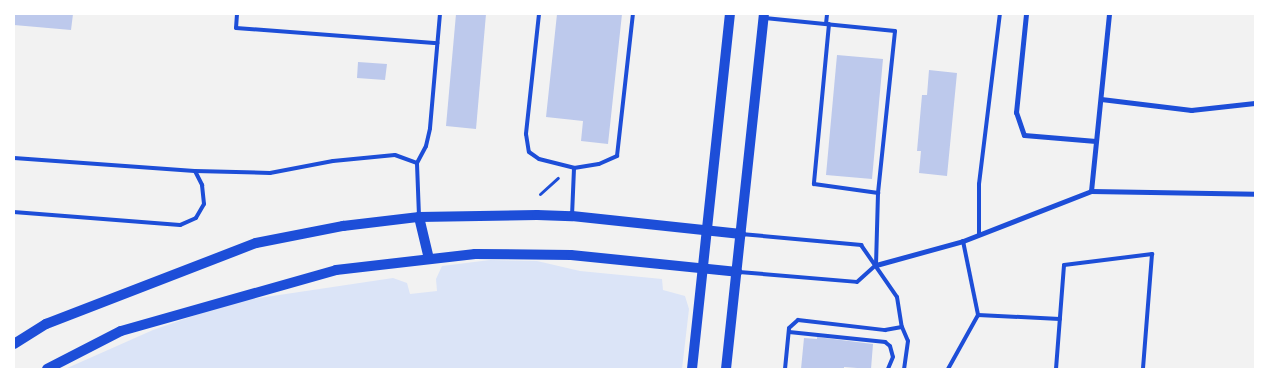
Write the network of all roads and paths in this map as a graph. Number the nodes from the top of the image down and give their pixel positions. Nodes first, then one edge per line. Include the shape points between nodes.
1 (237, 14) edge
2 (440, 14) edge
3 (539, 14) edge
4 (633, 14) edge
5 (730, 14) edge
6 (827, 14) edge
7 (1000, 14) edge
8 (1026, 14) edge
9 (1109, 14) edge
10 (764, 16) edge
11 (827, 24) junction
12 (436, 43) junction
13 (1101, 99) junction
14 (1255, 103) edge
15 (1096, 140) junction
16 (14, 158) edge
17 (417, 163) junction
18 (574, 168) junction
19 (195, 172) junction
20 (558, 178) dead end
21 (1091, 191) junction
22 (878, 193) junction
23 (540, 194) dead end
24 (1255, 194) edge
25 (14, 212) edge
26 (572, 216) junction
27 (419, 217) junction
28 (705, 230) junction
29 (741, 234) junction
30 (979, 235) junction
31 (963, 241) junction
32 (429, 259) junction
33 (876, 265) junction
34 (702, 269) junction
35 (737, 272) junction
36 (978, 315) junction
37 (1060, 319) junction
38 (902, 327) junction
39 (789, 332) junction
40 (14, 344) edge
41 (47, 369) edge
42 (692, 369) edge
43 (726, 369) edge
44 (785, 369) edge
45 (888, 369) edge
46 (904, 369) edge
47 (948, 369) edge
48 (1056, 369) edge
49 (1143, 369) edge

1 - 12 lane via 236,28
2 - 12 lane
3 - 18 lane via 526,134 529,152 539,159
4 - 18 lane via 617,156 599,164
5 - 28 main road
6 - 11 lane
7 - 30 lane via 979,184
8 - 15 street via 1016,112 1024,135
9 - 13 street
10 - 11 lane
10 - 29 main road
11 - 22 lane via 814,184
11 - 22 lane via 896,31
12 - 17 lane via 430,128 426,146
13 - 14 street via 1191,110
13 - 15 street
15 - 21 street
16 - 19 lane
17 - 19 lane via 395,155 333,161 270,173
17 - 27 lane
18 - 26 lane
19 - 25 lane via 202,185 204,204 196,218 180,225
20 - 23 path
21 - 24 street
21 - 30 street
22 - 33 lane
26 - 27 main road
26 - 28 main road
27 - 32 main road
27 - 40 main road via 342,226 256,243 46,324
28 - 29 main road
28 - 34 main road
29 - 33 lane via 861,245
29 - 35 main road
30 - 31 street
31 - 33 street
31 - 36 lane
32 - 34 main road via 475,254 571,255
32 - 41 main road via 336,270 121,331
33 - 35 lane via 857,282
33 - 38 lane via 897,297
34 - 35 main road
34 - 42 main road
35 - 43 main road
36 - 37 lane
36 - 47 lane
37 - 48 lane
37 - 49 lane via 1064,266 1152,254
38 - 39 lane via 884,330 798,320
38 - 46 lane via 908,341
39 - 44 lane
39 - 45 lane via 885,342 890,346 893,357

